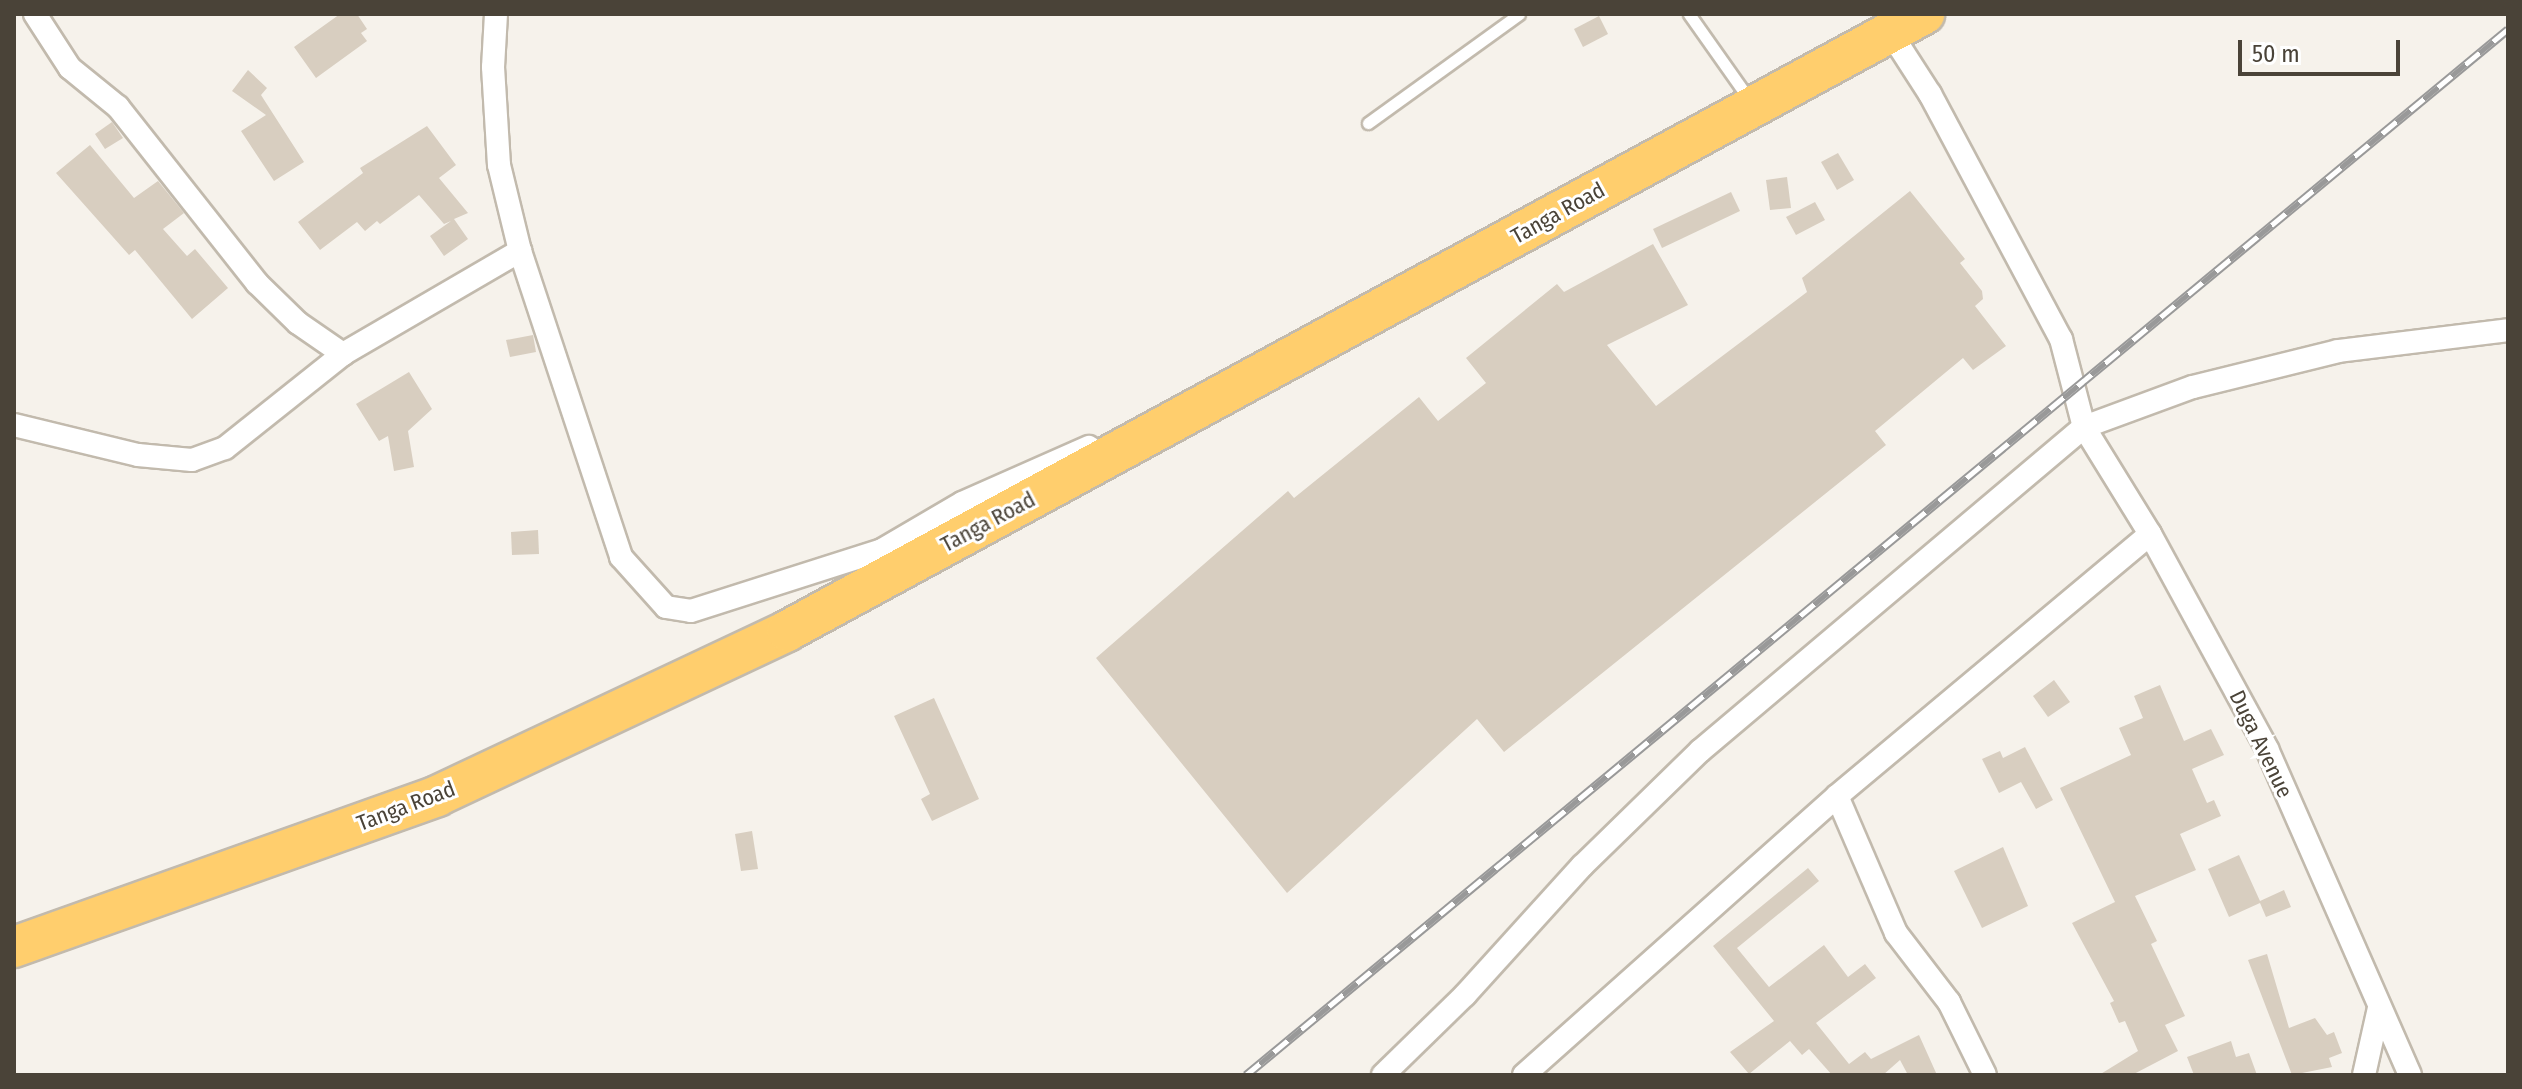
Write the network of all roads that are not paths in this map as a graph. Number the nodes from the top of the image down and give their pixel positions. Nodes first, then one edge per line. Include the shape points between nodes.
1 (35, 14) edge
2 (496, 14) edge
3 (1519, 14) edge
4 (1689, 14) edge
5 (1907, 23) edge
6 (1753, 106) junction
7 (1368, 123) dead end
8 (520, 251) junction
9 (2508, 330) edge
10 (343, 354) junction
11 (1196, 409) junction
12 (14, 425) edge
13 (2084, 427) junction
14 (2150, 534) junction
15 (1837, 796) junction
16 (14, 947) edge
17 (2379, 1008) junction
18 (1383, 1075) edge
19 (1524, 1075) edge
20 (1985, 1075) edge
21 (2364, 1075) edge
22 (2410, 1075) edge

1 - 10 street via 70,68 118,107 257,283 298,323
2 - 8 street via 493,67 499,165
3 - 7 lane
4 - 6 lane
5 - 6 highway, Tanga Road
5 - 13 street, Duga Avenue via 1930,94 2061,339
6 - 11 highway, Tanga Road
8 - 10 street
8 - 11 street via 621,557 666,607 691,611 882,550 962,503 1103,441
9 - 13 street via 2338,351 2193,387
10 - 12 street via 225,448 192,460 138,455
11 - 16 highway, Tanga Road via 787,631 437,796
13 - 14 street, Duga Avenue
13 - 18 street via 1700,751
14 - 15 street
14 - 17 street, Duga Avenue via 2267,749
15 - 19 street
15 - 20 street via 1896,933 1949,1002
17 - 21 street
17 - 22 street, Duga Avenue

